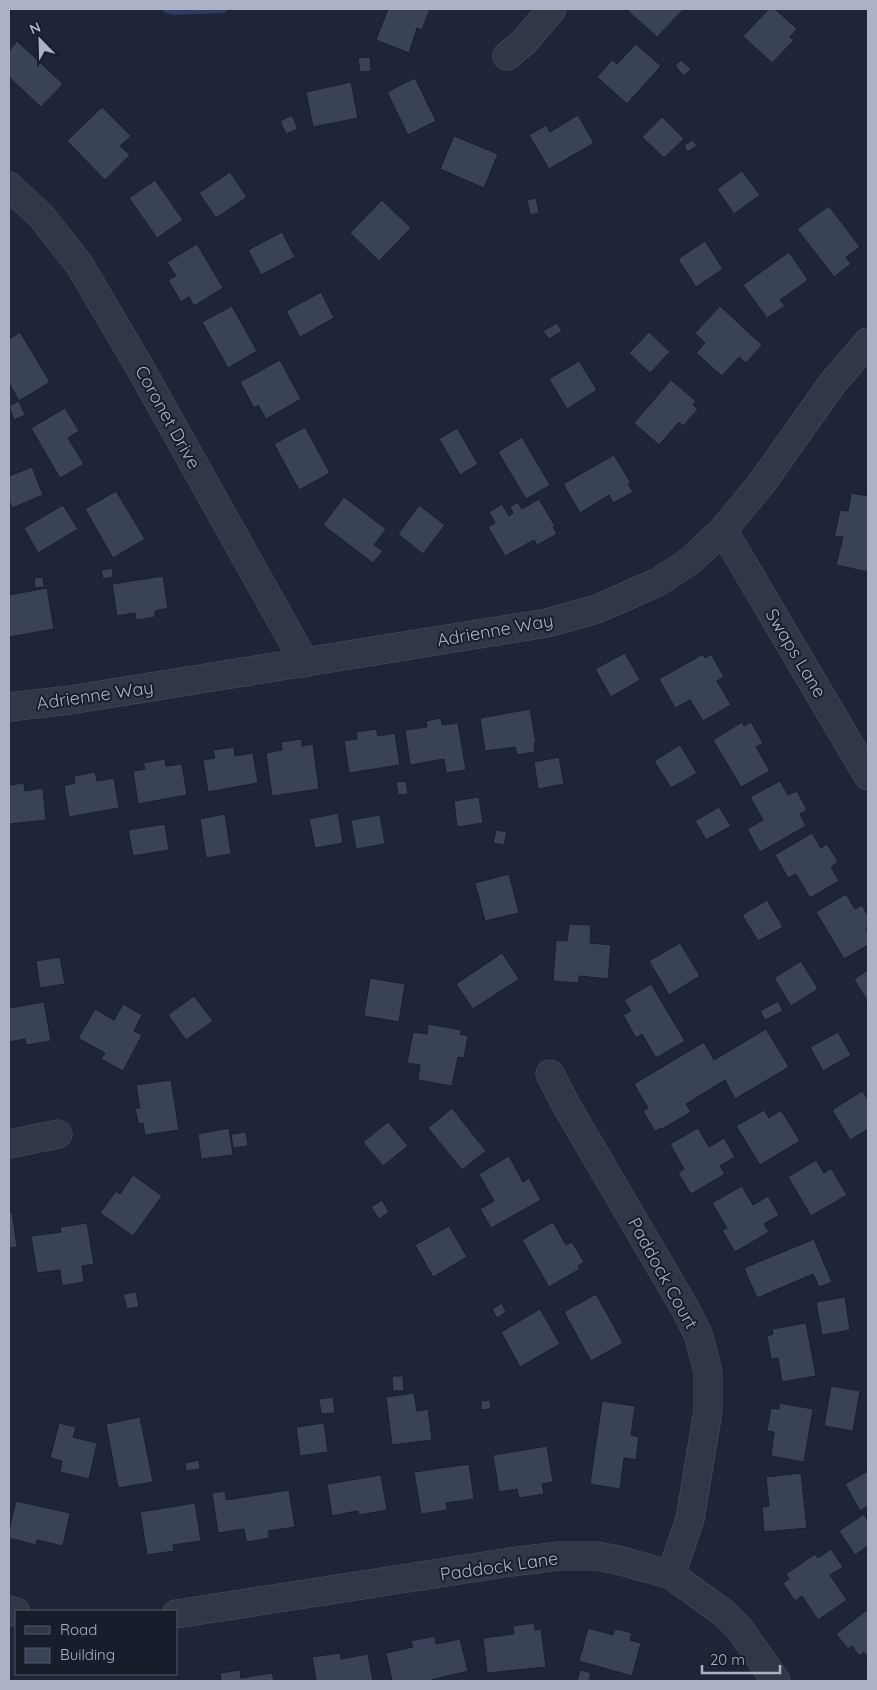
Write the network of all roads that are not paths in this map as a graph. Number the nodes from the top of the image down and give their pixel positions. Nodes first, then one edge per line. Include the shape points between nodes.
1 (552, 9) edge
2 (508, 56) dead end
3 (9, 186) edge
4 (868, 342) edge
5 (723, 530) junction
6 (305, 662) junction
7 (9, 707) edge
8 (868, 776) edge
9 (550, 1074) dead end
10 (58, 1134) dead end
11 (9, 1144) edge
12 (671, 1576) junction
13 (178, 1614) edge
14 (776, 1681) edge

1 - 2 street
3 - 6 street, Coronet Drive via 41,216 79,264 140,366
4 - 5 street, Adrienne Way via 832,384 761,484
5 - 6 street, Adrienne Way via 690,561 658,582 597,609 547,623
5 - 8 street, Swaps Lane
6 - 7 street, Adrienne Way
9 - 12 street, Paddock Court via 686,1310 706,1360 708,1411 690,1519
10 - 11 street
12 - 13 street, Paddock Lane via 597,1556 559,1556
12 - 14 street, Paddock Lane via 725,1614 739,1628

